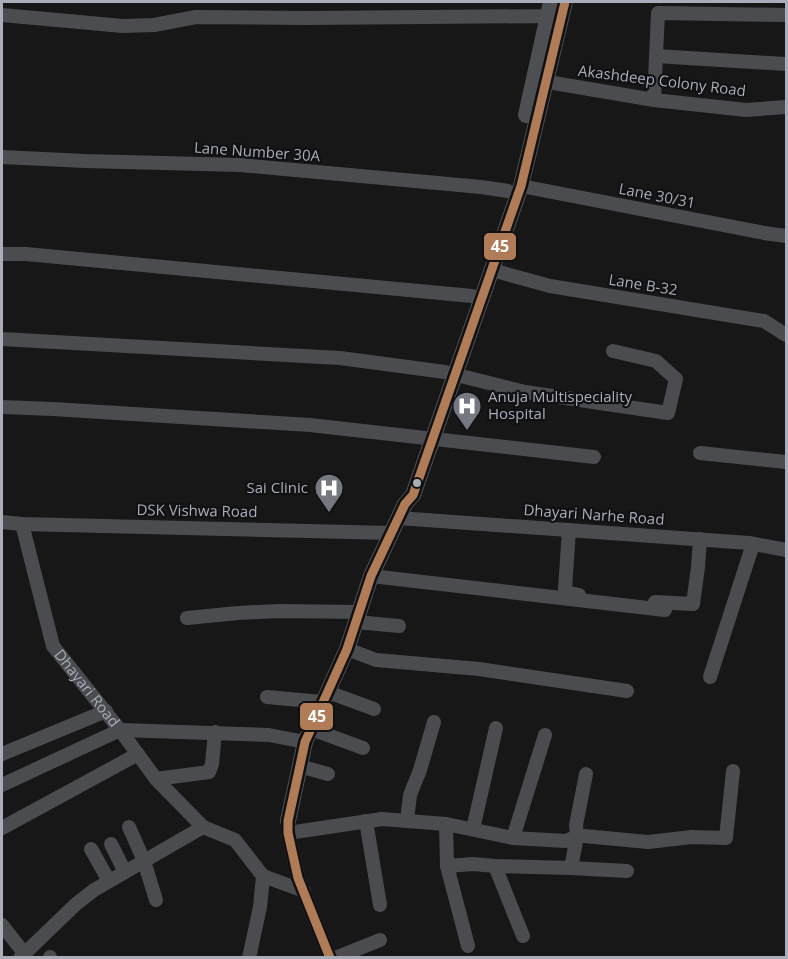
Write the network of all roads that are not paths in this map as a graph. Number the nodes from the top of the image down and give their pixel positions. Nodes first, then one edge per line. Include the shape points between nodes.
1 (725, 2) edge
2 (786, 8) edge
3 (556, 9) edge
4 (2, 15) edge
5 (786, 15) edge
6 (656, 56) junction
7 (786, 64) edge
8 (540, 81) junction
9 (654, 100) junction
10 (786, 107) edge
11 (2, 157) edge
12 (515, 188) junction
13 (786, 236) edge
14 (2, 254) edge
15 (492, 270) junction
16 (472, 296) junction
17 (786, 335) edge
18 (2, 339) edge
19 (613, 351) dead end
20 (450, 374) junction
21 (2, 407) edge
22 (427, 438) junction
23 (700, 453) dead end
24 (594, 457) dead end
25 (786, 462) edge
26 (398, 518) junction
27 (2, 522) edge
28 (22, 524) junction
29 (569, 530) junction
30 (699, 539) junction
31 (753, 544) junction
32 (786, 550) edge
33 (372, 576) junction
34 (665, 609) dead end
35 (358, 617) junction
36 (187, 618) dead end
37 (399, 626) dead end
38 (347, 649) junction
39 (710, 677) dead end
40 (627, 691) dead end
41 (267, 697) dead end
42 (325, 697) junction
43 (374, 709) dead end
44 (106, 711) junction
45 (434, 722) dead end
46 (496, 728) dead end
47 (120, 730) junction
48 (215, 732) junction
49 (545, 735) dead end
50 (308, 736) junction
51 (363, 748) dead end
52 (2, 754) edge
53 (138, 754) junction
54 (299, 766) junction
55 (733, 771) dead end
56 (328, 774) dead end
57 (586, 774) dead end
58 (156, 779) junction
59 (2, 785) edge
60 (407, 820) junction
61 (366, 821) junction
62 (446, 824) junction
63 (203, 827) junction
64 (288, 827) junction
65 (2, 828) edge
66 (129, 828) dead end
67 (472, 829) junction
68 (577, 836) junction
69 (513, 838) junction
70 (111, 844) dead end
71 (91, 849) dead end
72 (144, 861) junction
73 (447, 866) junction
74 (495, 866) junction
75 (571, 868) junction
76 (627, 871) dead end
77 (125, 872) junction
78 (263, 876) junction
79 (109, 881) junction
80 (304, 891) junction
81 (156, 900) dead end
82 (380, 905) dead end
83 (2, 925) edge
84 (523, 936) dead end
85 (380, 940) dead end
86 (468, 946) dead end
87 (22, 955) edge
88 (249, 957) edge
89 (330, 957) edge
90 (335, 957) edge

1 - 2 street via 732,6
3 - 4 street via 307,18 196,17 123,26
3 - 8 main road
5 - 6 street via 658,13
6 - 7 street
6 - 9 street
8 - 9 street, Akashdeep Colony Road
8 - 12 main road via 512,180
9 - 10 street, Akashdeep Colony Road via 746,110
11 - 12 street, Lane Number 30A via 240,165
12 - 13 street, Lane 30/31
12 - 15 main road
12 - 16 main road
14 - 16 street
15 - 17 street, Lane B-32 via 550,286 764,321
15 - 20 main road
16 - 20 main road
18 - 20 street via 340,358
19 - 20 street via 656,361 676,380 668,413 525,392
20 - 22 main road
21 - 22 street via 310,425
22 - 24 street
22 - 26 main road via 404,491
23 - 25 street
26 - 28 street, DSK Vishwa Road
26 - 29 street, Dhayari Narhe Road
26 - 33 main road
27 - 28 street, DSK Vishwa Road
28 - 44 street, Dhayari Road via 53,646
29 - 30 street, Dhayari Narhe Road
29 - 30 street via 566,592 690,605 694,600
30 - 31 street, Dhayari Narhe Road
31 - 32 street, Dhayari Narhe Road
31 - 39 street
33 - 34 street
33 - 35 main road
35 - 36 street via 320,610
35 - 37 street
35 - 38 main road
38 - 40 street via 376,660 479,669
38 - 42 main road
41 - 42 street
42 - 43 street
42 - 50 main road
44 - 47 street, Dhayari Road
44 - 52 street
45 - 60 street via 410,795
46 - 67 street
47 - 48 street
47 - 53 street, Dhayari Road
47 - 59 street
48 - 50 street
48 - 58 street via 208,772
49 - 69 street
50 - 51 street
50 - 54 main road
53 - 58 street, Dhayari Road
53 - 65 street
54 - 56 street
54 - 64 main road
55 - 68 street via 726,838 648,842
57 - 68 street
58 - 63 street, Dhayari Road
60 - 61 street
60 - 62 street
61 - 64 street
61 - 82 street
62 - 67 street
62 - 73 street
63 - 72 street
63 - 78 street, Dhayari Road via 235,840
64 - 80 street
66 - 72 street
67 - 69 street
68 - 69 street via 566,841
68 - 75 street
70 - 77 street
71 - 79 street
72 - 77 street
72 - 81 street
73 - 74 street
73 - 86 street
74 - 75 street
74 - 84 street
75 - 76 street
77 - 79 street
78 - 80 street
78 - 88 street
79 - 87 street via 76,904
80 - 89 street
83 - 87 street
85 - 90 street

